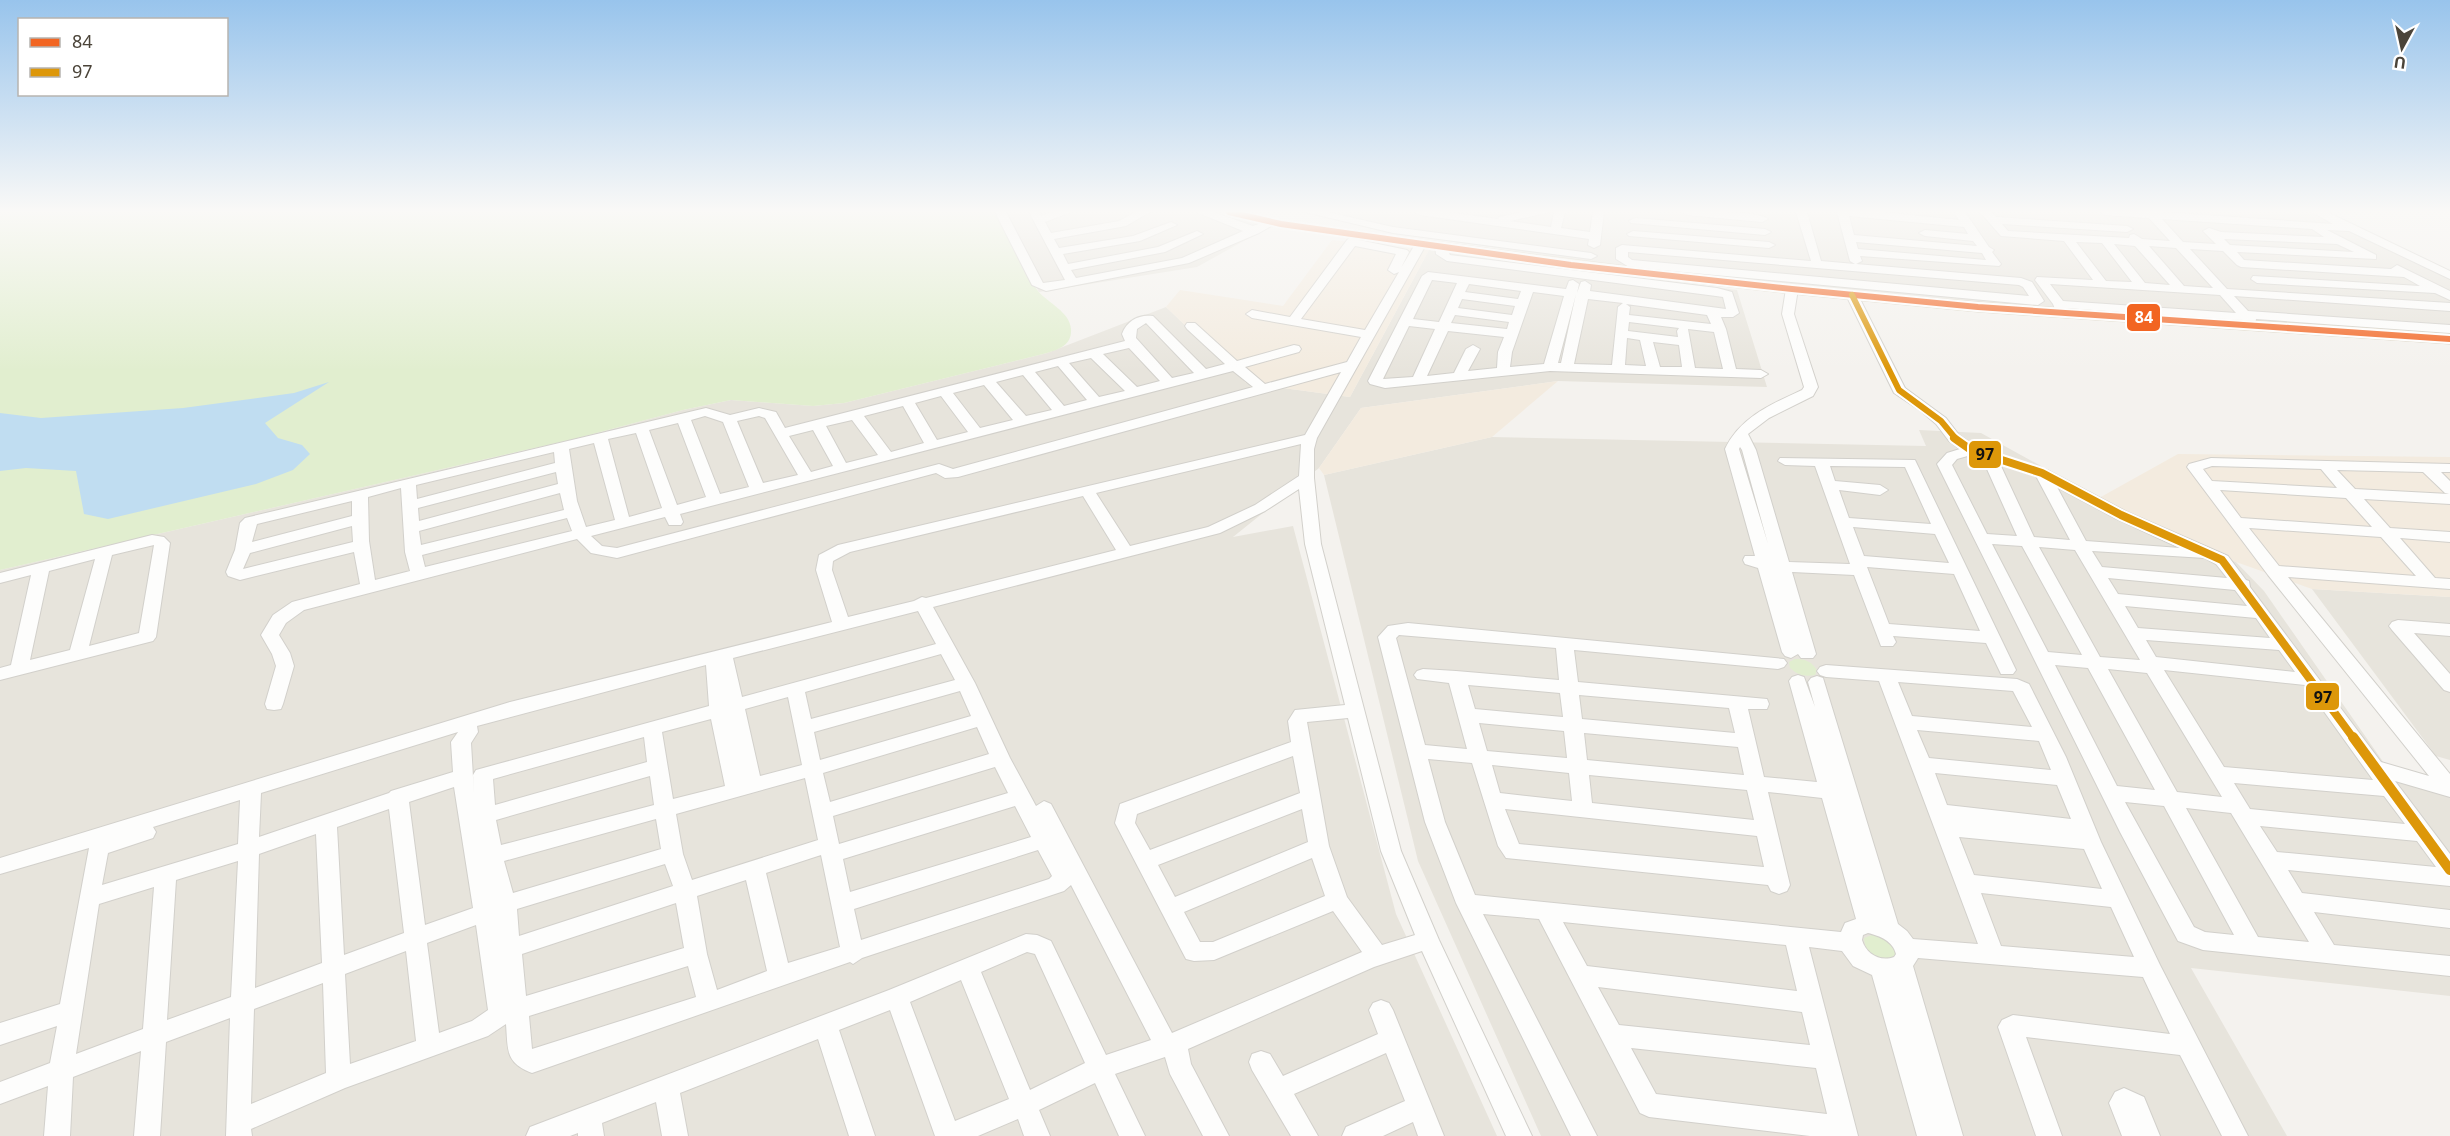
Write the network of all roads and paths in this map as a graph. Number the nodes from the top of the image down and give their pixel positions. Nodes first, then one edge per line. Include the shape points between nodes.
1 (1028, 265) edge
2 (1063, 265) edge
3 (1080, 265) edge
4 (1171, 265) edge
5 (1334, 265) edge
6 (1398, 265) edge
7 (1399, 265) edge
8 (1565, 265) edge
9 (1567, 265) edge
10 (1586, 265) edge
11 (1658, 265) edge
12 (1816, 265) edge
13 (1833, 265) edge
14 (1857, 265) edge
15 (2088, 265) edge
16 (2124, 265) edge
17 (2159, 265) edge
18 (2199, 265) edge
19 (2271, 265) edge
20 (2388, 265) edge
21 (2429, 265) edge
22 (1064, 268) junction
23 (1585, 268) junction
24 (1858, 268) junction
25 (2406, 274) junction
26 (2450, 275) edge
27 (1466, 279) junction
28 (2257, 279) dead end
29 (1072, 282) junction
30 (2102, 283) junction
31 (1819, 284) junction
32 (1717, 286) junction
33 (2140, 286) junction
34 (1528, 288) junction
35 (2179, 288) junction
36 (1792, 289) junction
37 (2223, 291) junction
38 (2445, 293) edge
39 (1576, 294) junction
40 (1846, 294) junction
41 (1458, 295) junction
42 (1624, 301) junction
43 (1522, 303) junction
44 (2450, 307) edge
45 (2060, 308) junction
46 (1450, 311) junction
47 (1714, 313) junction
48 (1252, 314) dead end
49 (1624, 318) junction
50 (1516, 319) junction
51 (2249, 319) junction
52 (1293, 321) junction
53 (1404, 322) junction
54 (1683, 324) junction
55 (1191, 326) dead end
56 (1444, 327) junction
57 (1720, 329) junction
58 (2450, 329) edge
59 (1364, 333) junction
60 (1513, 334) junction
61 (1623, 334) junction
62 (1645, 336) junction
63 (2450, 339) edge
64 (1684, 342) junction
65 (1132, 343) junction
66 (1473, 349) dead end
67 (1294, 350) dead end
68 (1093, 352) junction
69 (1061, 362) junction
70 (1235, 366) junction
71 (1345, 366) junction
72 (1567, 366) junction
73 (1550, 367) junction
74 (1618, 369) junction
75 (1026, 370) junction
76 (1654, 370) junction
77 (1689, 371) junction
78 (1503, 372) junction
79 (1730, 372) junction
80 (1761, 374) dead end
81 (1204, 375) junction
82 (1459, 376) junction
83 (987, 380) junction
84 (1418, 381) junction
85 (1168, 383) junction
86 (1262, 388) junction
87 (945, 392) junction
88 (1134, 392) junction
89 (907, 402) junction
90 (1096, 402) junction
91 (1061, 412) junction
92 (683, 416) junction
93 (856, 416) junction
94 (729, 419) junction
95 (1022, 422) junction
96 (818, 425) junction
97 (641, 426) junction
98 (780, 434) junction
99 (977, 434) junction
100 (1741, 435) junction
101 (600, 437) junction
102 (1310, 438) junction
103 (561, 446) junction
104 (928, 447) junction
105 (1980, 454) junction
106 (887, 457) junction
107 (1734, 458) junction
108 (1751, 459) junction
109 (1785, 461) dead end
110 (1821, 463) junction
111 (1847, 463) junction
112 (2325, 465) junction
113 (563, 466) junction
114 (841, 467) junction
115 (2427, 467) junction
116 (939, 468) junction
117 (2450, 468) edge
118 (2042, 473) junction
119 (806, 476) junction
120 (1306, 478) junction
121 (408, 482) junction
122 (1830, 485) junction
123 (2208, 485) junction
124 (567, 486) junction
125 (1856, 487) junction
126 (758, 489) junction
127 (1880, 490) dead end
128 (2450, 490) edge
129 (1087, 491) junction
130 (360, 494) junction
131 (2351, 494) junction
132 (2450, 499) edge
133 (715, 500) junction
134 (411, 505) junction
135 (573, 512) junction
136 (672, 512) junction
137 (359, 519) junction
138 (623, 522) junction
139 (1844, 522) junction
140 (2236, 522) junction
141 (412, 528) junction
142 (1942, 530) junction
143 (2386, 532) junction
144 (580, 534) junction
145 (678, 536) junction
146 (2450, 537) edge
147 (1982, 538) junction
148 (2028, 542) junction
149 (362, 545) junction
150 (2081, 546) junction
151 (243, 550) junction
152 (105, 552) junction
153 (413, 552) junction
154 (1125, 552) junction
155 (2215, 555) junction
156 (1770, 563) junction
157 (1859, 565) junction
158 (40, 568) junction
159 (1960, 569) junction
160 (2274, 571) junction
161 (2097, 572) junction
162 (419, 574) junction
163 (0, 578) edge
164 (2432, 583) junction
165 (2450, 584) edge
166 (2243, 585) junction
167 (369, 588) junction
168 (2113, 599) junction
169 (922, 602) junction
170 (2263, 613) junction
171 (841, 624) junction
172 (2450, 630) edge
173 (2133, 633) junction
174 (1992, 638) junction
175 (1564, 644) junction
176 (2286, 645) junction
177 (946, 646) junction
178 (78, 654) junction
179 (718, 655) junction
180 (1792, 656) junction
181 (2043, 658) junction
182 (2094, 662) junction
183 (2151, 665) junction
184 (19, 669) junction
185 (2007, 670) dead end
186 (0, 674) edge
187 (1423, 675) dead end
188 (1886, 676) junction
189 (1456, 677) junction
190 (1814, 678) junction
191 (2446, 678) edge
192 (2311, 680) junction
193 (966, 683) junction
194 (1570, 688) junction
195 (795, 689) junction
196 (1737, 702) junction
197 (274, 704) dead end
198 (1760, 704) dead end
199 (728, 709) junction
200 (1356, 711) junction
201 (1467, 715) junction
202 (982, 719) junction
203 (1905, 722) junction
204 (1574, 724) junction
205 (468, 727) junction
206 (803, 728) junction
207 (651, 730) junction
208 (2045, 735) junction
209 (1746, 741) junction
210 (1301, 746) junction
211 (1416, 751) junction
212 (1480, 756) junction
213 (1000, 758) junction
214 (1922, 765) junction
215 (657, 767) junction
216 (1579, 767) junction
217 (2374, 767) junction
218 (812, 770) junction
219 (2217, 774) junction
220 (463, 776) junction
221 (2064, 778) junction
222 (1756, 785) junction
223 (744, 787) junction
224 (2449, 787) edge
225 (2391, 789) junction
226 (1840, 792) junction
227 (2111, 793) junction
228 (251, 794) junction
229 (398, 796) junction
230 (1022, 796) junction
231 (1311, 797) junction
232 (1492, 800) junction
233 (2170, 800) junction
234 (663, 809) junction
235 (1044, 809) dead end
236 (1583, 809) junction
237 (2240, 811) junction
238 (822, 812) junction
239 (485, 815) junction
240 (1941, 820) junction
241 (326, 822) junction
242 (1766, 829) junction
243 (2424, 834) junction
244 (2088, 835) junction
245 (1046, 840) junction
246 (98, 842) junction
247 (1319, 846) junction
248 (249, 849) junction
249 (831, 849) junction
250 (672, 854) junction
251 (492, 856) junction
252 (2269, 860) junction
253 (1145, 861) junction
254 (0, 866) edge
255 (754, 869) junction
256 (2450, 870) edge
257 (166, 875) junction
258 (2450, 877) edge
259 (1966, 883) junction
260 (685, 891) junction
261 (89, 898) junction
262 (2117, 899) junction
263 (1337, 900) junction
264 (2295, 901) junction
265 (1467, 903) junction
266 (842, 904) junction
267 (496, 908) junction
268 (1171, 908) junction
269 (1546, 911) junction
270 (2450, 919) edge
271 (1878, 927) junction
272 (1795, 937) junction
273 (416, 938) junction
274 (1428, 940) junction
275 (1850, 942) junction
276 (2252, 946) junction
277 (510, 948) junction
278 (2327, 953) junction
279 (696, 954) junction
280 (853, 954) junction
281 (1377, 956) junction
282 (1994, 956) junction
283 (1896, 961) junction
284 (2450, 966) edge
285 (2150, 968) junction
286 (968, 969) junction
287 (333, 970) junction
288 (1580, 975) junction
289 (780, 976) junction
290 (897, 997) junction
291 (243, 1003) junction
292 (709, 1003) junction
293 (1812, 1003) junction
294 (517, 1009) junction
295 (1381, 1010) dead end
296 (71, 1011) junction
297 (825, 1025) junction
298 (0, 1034) edge
299 (154, 1034) junction
300 (1612, 1035) junction
301 (1392, 1039) junction
302 (1171, 1044) junction
303 (2187, 1044) junction
304 (429, 1046) junction
305 (1826, 1058) junction
306 (1261, 1062) dead end
307 (1101, 1068) junction
308 (61, 1072) junction
309 (339, 1079) junction
310 (666, 1086) junction
311 (1277, 1089) junction
312 (0, 1093) edge
313 (1026, 1104) junction
314 (1419, 1107) junction
315 (589, 1126) edge
316 (238, 1129) edge
317 (1844, 1132) edge
318 (52, 1134) edge
319 (147, 1136) edge
320 (538, 1136) edge
321 (675, 1136) edge
322 (862, 1136) edge
323 (948, 1136) edge
324 (1037, 1136) edge
325 (1132, 1136) edge
326 (1216, 1136) edge
327 (1305, 1136) edge
328 (1355, 1136) edge
329 (1431, 1136) edge
330 (1518, 1136) edge
331 (1584, 1136) edge
332 (1930, 1136) edge
333 (1950, 1136) edge
334 (2049, 1136) edge
335 (2135, 1136) edge
336 (2147, 1136) edge
337 (2235, 1136) edge

1 - 29 street via 1038,285
2 - 22 street
3 - 22 street
4 - 29 street
5 - 52 street
6 - 59 street
7 - 59 street
8 - 23 main road
9 - 23 street
10 - 23 street
11 - 31 street
12 - 31 street
13 - 24 street
14 - 24 street
15 - 30 street
16 - 33 street
17 - 35 street
18 - 37 street
19 - 25 street
20 - 25 street
21 - 26 street
22 - 29 street
23 - 32 main road
23 - 39 street
24 - 31 street via 2021,282 2028,285 2038,301
25 - 38 street
27 - 34 street
27 - 41 street
27 - 53 street via 1426,277
28 - 38 street
30 - 33 street
30 - 45 street via 2041,280
31 - 36 main road
31 - 40 main road
32 - 36 main road
32 - 47 street via 1728,295 1733,310 1730,314
33 - 35 street
34 - 39 street
34 - 43 street
35 - 37 street
36 - 100 street via 1788,314 1811,387 1808,393 1768,412
37 - 44 street
37 - 51 street
39 - 42 street
39 - 72 street
39 - 73 street
40 - 45 main road via 1978,307
40 - 105 street via 1899,390 1941,421 1954,438
41 - 43 street
41 - 46 street
42 - 47 street
42 - 49 street
43 - 50 street
45 - 51 main road
46 - 50 street
46 - 56 street
47 - 57 street
48 - 52 street
49 - 54 street
49 - 61 street
50 - 60 street
51 - 58 street
51 - 63 main road
52 - 59 street
53 - 56 street
53 - 84 street via 1375,381
54 - 57 street
54 - 64 street
55 - 70 street
56 - 60 street
56 - 84 street
57 - 79 street
59 - 71 street
60 - 78 street via 1505,352
61 - 62 street
61 - 74 street
62 - 64 street
62 - 76 street
64 - 77 street
65 - 68 street
65 - 81 street via 1128,338 1130,328 1149,319
65 - 85 street
66 - 82 street
67 - 70 street
68 - 69 street
68 - 88 street
69 - 75 street
69 - 90 street
70 - 81 street
70 - 86 street
71 - 86 street
71 - 102 street
72 - 73 street
72 - 74 street
73 - 78 street
74 - 76 street
75 - 83 street
75 - 91 street
76 - 77 street
77 - 79 street
78 - 82 street
79 - 80 street
81 - 85 street
82 - 84 street
83 - 87 street
83 - 95 street
85 - 88 street
86 - 116 street via 953,474
87 - 89 street
87 - 99 street
88 - 90 street
89 - 93 street
89 - 104 street
90 - 91 street
91 - 95 street
92 - 94 street via 709,412
92 - 97 street
92 - 133 street
93 - 96 street
93 - 106 street
94 - 98 street via 765,412 771,415
94 - 126 street
95 - 99 street
96 - 98 street
96 - 114 street
97 - 101 street
97 - 136 street
98 - 119 street
99 - 104 street
100 - 107 street via 1734,441
100 - 108 street
101 - 103 street
101 - 138 street
102 - 120 street
102 - 129 street
103 - 113 street
103 - 121 street
104 - 106 street
104 - 116 street
105 - 118 street
105 - 147 street via 1959,452 1944,464
105 - 148 street
106 - 114 street
107 - 108 street
107 - 156 street
108 - 156 street
109 - 110 street
110 - 111 street
110 - 122 street
111 - 125 street
111 - 142 street via 1910,463
112 - 115 street
112 - 123 street via 2197,465 2194,467
112 - 131 street
113 - 124 street
113 - 134 street
114 - 119 street
115 - 117 street
115 - 128 street
116 - 145 street
118 - 150 street
118 - 155 street via 2121,515
119 - 126 street
120 - 154 street via 1214,530
120 - 200 street via 1313,543
121 - 130 street
121 - 134 street
122 - 125 street
122 - 139 street
123 - 131 street
123 - 140 street
124 - 135 street
124 - 141 street
125 - 127 street
126 - 133 street
129 - 154 street
129 - 171 street via 844,548 825,559 824,570
130 - 137 street
130 - 151 street via 251,521
131 - 132 street
131 - 143 street
133 - 136 street
134 - 141 street
135 - 144 street
135 - 153 street
136 - 138 street
136 - 145 street
137 - 149 street
137 - 151 street
138 - 144 street
139 - 142 street
139 - 157 street
140 - 143 street
140 - 160 street
141 - 153 street
142 - 159 street
143 - 146 street
143 - 164 street
144 - 145 street via 594,548 617,553
144 - 162 street
147 - 148 street
147 - 181 street
148 - 150 street
148 - 182 street
149 - 151 street via 240,575 234,572
149 - 167 street
150 - 155 street
150 - 161 street
152 - 158 street
152 - 178 street
152 - 178 street via 152,540 162,543 147,637
153 - 162 street
154 - 169 street
155 - 166 street
156 - 157 street
156 - 180 street
157 - 159 street
157 - 174 street via 1885,636
158 - 163 street
158 - 184 street
159 - 174 street
160 - 164 street
160 - 224 street
161 - 166 street
161 - 168 street
162 - 167 street
164 - 165 street
166 - 170 street
167 - 197 street via 298,606 279,619 270,635 285,666
168 - 170 street
168 - 173 street
169 - 171 street
169 - 177 street
170 - 176 street
171 - 179 street
172 - 191 street via 2398,626
173 - 176 street
173 - 183 street
174 - 185 street
175 - 180 street
175 - 194 street
175 - 211 street via 1394,630 1387,637
176 - 192 street
177 - 193 street
177 - 195 street
178 - 184 street
179 - 199 street
179 - 205 street via 521,706
180 - 190 street via 1820,661
180 - 190 street via 1781,671
181 - 182 street
181 - 227 street
182 - 183 street
182 - 233 street
183 - 192 street
183 - 219 street
184 - 186 street
187 - 189 street
188 - 190 street
188 - 203 street
188 - 208 street via 2017,686 2024,690
189 - 194 street
189 - 201 street
190 - 226 street
192 - 217 street
193 - 202 street
193 - 206 street
194 - 196 street
194 - 204 street
195 - 199 street
195 - 206 street
196 - 198 street
196 - 209 street
199 - 207 street
199 - 223 street
200 - 210 street via 1302,715 1297,721
200 - 274 street via 1391,850
201 - 204 street
201 - 212 street
202 - 213 street
202 - 218 street
203 - 208 street
203 - 214 street
204 - 209 street
204 - 216 street
205 - 220 street via 461,742
205 - 228 street
206 - 218 street
207 - 215 street
207 - 239 street via 483,775
208 - 221 street
209 - 222 street
210 - 231 street
210 - 253 street via 1127,809 1125,823
211 - 212 street
211 - 265 street via 1435,822
212 - 216 street
212 - 232 street
213 - 230 street
213 - 238 street
214 - 221 street
214 - 240 street
215 - 234 street
215 - 239 street
216 - 222 street
216 - 236 street
217 - 224 street
217 - 225 street
218 - 223 street
218 - 238 street
219 - 225 street
219 - 237 street
220 - 229 street
220 - 267 street via 464,796
221 - 244 street
222 - 226 street
222 - 242 street
223 - 234 street
225 - 243 street
226 - 271 street
227 - 233 street
227 - 276 street via 2186,934 2203,941
228 - 246 street
228 - 248 street
229 - 241 street
229 - 273 street
230 - 245 street
230 - 249 street
231 - 247 street
231 - 253 street
232 - 236 street
232 - 242 street via 1513,852 1778,881
233 - 237 street
233 - 276 street
234 - 250 street
234 - 251 street
235 - 302 street via 1109,939
236 - 242 street
237 - 243 street
237 - 252 street
238 - 249 street
239 - 251 street
240 - 244 street
240 - 259 street
241 - 248 street
241 - 287 street
243 - 256 street
244 - 262 street
245 - 266 street
245 - 280 street via 1064,879 1056,885
246 - 254 street
246 - 261 street
247 - 263 street
247 - 268 street
248 - 257 street
248 - 291 street
249 - 255 street
249 - 266 street
250 - 260 street
250 - 267 street
251 - 267 street
252 - 258 street
252 - 264 street
253 - 268 street
255 - 260 street
255 - 289 street
257 - 261 street
257 - 299 street
259 - 262 street
259 - 282 street
260 - 277 street
260 - 279 street
261 - 296 street
262 - 285 street
263 - 268 street via 1204,953 1194,952
263 - 281 street
264 - 270 street
264 - 278 street
265 - 269 street
265 - 331 street
266 - 280 street
267 - 273 street
267 - 277 street
267 - 304 street via 499,1016 480,1029
269 - 272 street
269 - 288 street
271 - 275 street via 1853,929
271 - 283 street via 1896,934
272 - 275 street
272 - 293 street
273 - 287 street
273 - 304 street
274 - 281 street
274 - 330 street
275 - 283 street via 1859,957
276 - 278 street
277 - 294 street
278 - 284 street
279 - 292 street
279 - 294 street
280 - 289 street
281 - 302 street
282 - 283 street
282 - 285 street
283 - 332 street
283 - 333 street
285 - 303 street
286 - 290 street
286 - 307 street via 1026,943 1043,948
286 - 313 street
287 - 291 street
287 - 309 street
288 - 293 street
288 - 300 street
289 - 292 street
290 - 297 street
290 - 323 street
291 - 299 street
291 - 316 street
292 - 294 street via 532,1062 521,1055
293 - 305 street
295 - 301 street
296 - 298 street
296 - 308 street
297 - 310 street
297 - 322 street
299 - 308 street
299 - 319 street
300 - 305 street
300 - 317 street via 1649,1105
301 - 311 street
301 - 314 street
302 - 307 street
302 - 326 street
303 - 334 street via 2013,1025 2010,1032
303 - 337 street
304 - 309 street
305 - 317 street
306 - 311 street
307 - 313 street
307 - 325 street
308 - 312 street
308 - 318 street
309 - 316 street
310 - 315 street
310 - 321 street
311 - 327 street
313 - 323 street
313 - 324 street
314 - 328 street
314 - 329 street
315 - 320 street
335 - 336 street via 2121,1103 2124,1100 2135,1105

